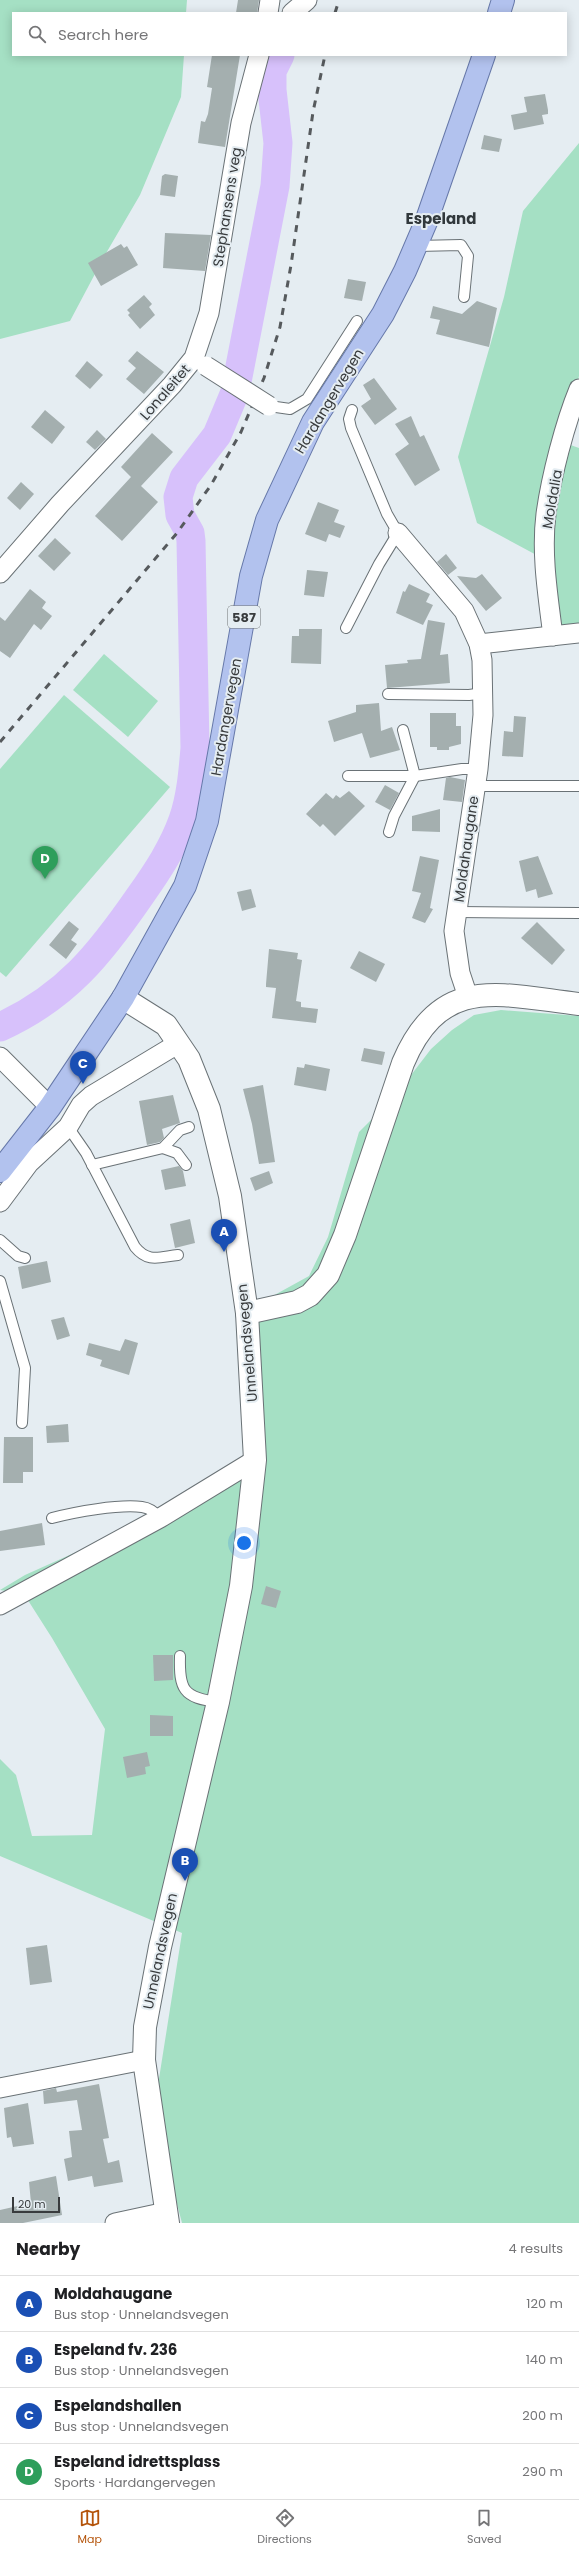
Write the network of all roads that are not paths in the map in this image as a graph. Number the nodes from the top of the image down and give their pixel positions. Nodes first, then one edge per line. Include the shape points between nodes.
1 (503, 0) edge
2 (499, 12) edge
3 (259, 56) edge
4 (484, 56) edge
5 (417, 246) junction
6 (464, 297) dead end
7 (357, 321) dead end
8 (200, 362) junction
9 (579, 389) edge
10 (269, 406) joint
11 (352, 410) dead end
12 (398, 533) junction
13 (0, 573) edge
14 (346, 628) dead end
15 (579, 633) edge
16 (553, 636) junction
17 (479, 644) junction
18 (484, 693) junction
19 (388, 694) dead end
20 (403, 730) dead end
21 (348, 776) dead end
22 (415, 776) junction
23 (477, 777) junction
24 (579, 786) edge
25 (390, 832) dead end
26 (457, 912) junction
27 (579, 912) edge
28 (468, 997) junction
29 (123, 998) junction
30 (579, 1004) edge
31 (179, 1043) junction
32 (0, 1057) edge
33 (50, 1107) junction
34 (68, 1127) junction
35 (189, 1127) dead end
36 (163, 1148) junction
37 (92, 1165) junction
38 (186, 1165) dead end
39 (0, 1171) edge
40 (0, 1202) edge
41 (0, 1240) edge
42 (178, 1255) dead end
43 (25, 1258) dead end
44 (0, 1281) edge
45 (247, 1313) junction
46 (22, 1423) dead end
47 (256, 1460) junction
48 (52, 1518) dead end
49 (160, 1518) junction
50 (0, 1605) edge
51 (180, 1656) dead end
52 (218, 1702) junction
53 (144, 2060) junction
54 (0, 2088) edge
55 (167, 2218) edge
56 (115, 2223) edge

1 - 2 main road
3 - 8 street, Stephansens veg via 241,123
4 - 5 main road, Hardangervegen / 587
5 - 6 lane via 461,245 468,256
5 - 29 main road, Hardangervegen / 587 via 383,314 313,422 267,520 251,576 220,760 196,855 175,907
7 - 10 lane, Lonaleitet via 307,399 290,410
8 - 10 street, Lonaleitet, bridge
8 - 13 street, Lonaleitet via 172,385 60,504
9 - 16 street, Moldalia via 565,430 546,513 545,559
11 - 12 lane via 349,419 351,428 387,514
12 - 14 lane
12 - 17 street, Moldahaugane via 464,611
15 - 16 street
16 - 17 street
17 - 18 street, Moldahaugane
18 - 19 lane
18 - 23 street, Moldahaugane
20 - 22 lane
21 - 22 lane
22 - 23 lane via 462,769
22 - 25 lane via 394,816
23 - 24 lane, Moldahaugane
23 - 26 street, Moldahaugane
26 - 27 lane, Moldahaugane
26 - 28 street, Moldahaugane via 454,931 456,949
28 - 30 main road via 504,995
28 - 45 main road via 436,1013 423,1025 411,1044 336,1261 324,1280 310,1296 297,1302
29 - 31 main road, Unnelandsvegen via 166,1025
29 - 33 main road, Hardangervegen / 587
31 - 34 street via 90,1096 81,1105
31 - 45 main road, Unnelandsvegen via 197,1078 211,1116 230,1196
32 - 33 street
33 - 39 main road, Hardangervegen / 587
34 - 37 lane
34 - 40 street via 29,1163
35 - 36 lane via 180,1130
36 - 37 lane
36 - 38 lane via 177,1153
37 - 42 lane via 135,1247 142,1255 153,1258
41 - 43 lane via 18,1256
44 - 46 lane via 25,1368
45 - 47 main road, Unnelandsvegen
47 - 49 street
47 - 52 main road, Unnelandsvegen via 241,1586
48 - 49 lane via 73,1512 141,1507 154,1511
49 - 50 street
51 - 52 lane via 179,1678 187,1692 196,1699
52 - 53 main road, Unnelandsvegen via 149,1997
53 - 54 street
53 - 55 main road, Unnelandsvegen
55 - 56 street, Unnelandsvegen

